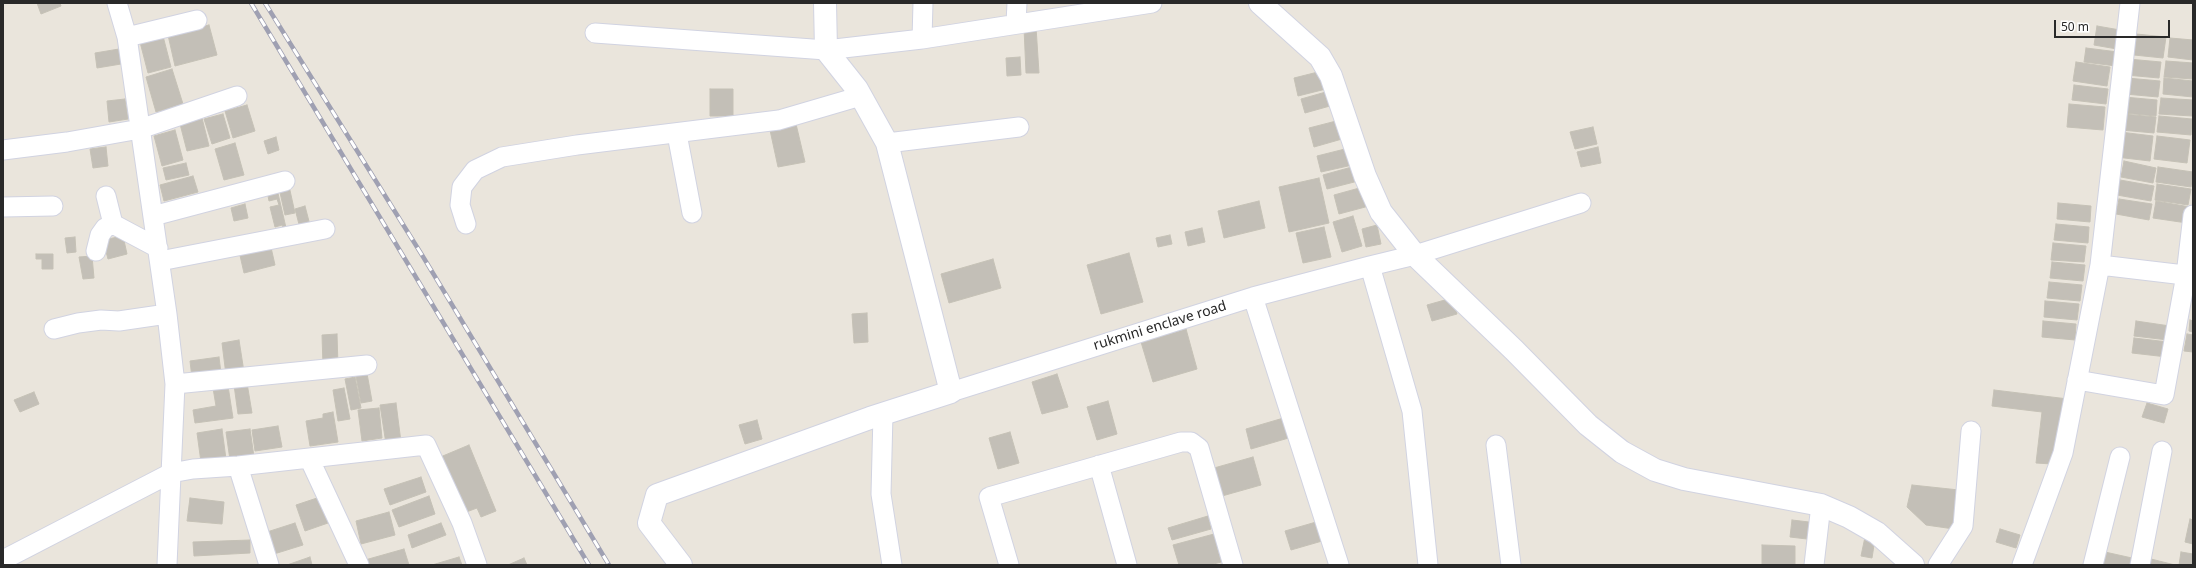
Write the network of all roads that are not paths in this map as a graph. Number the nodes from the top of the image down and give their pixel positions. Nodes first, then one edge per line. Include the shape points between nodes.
1 (117, 3) edge
2 (825, 3) edge
3 (923, 3) edge
4 (1017, 3) edge
5 (1152, 3) edge
6 (1260, 3) edge
7 (2130, 3) edge
8 (197, 20) dead end
9 (1016, 22) junction
10 (595, 33) dead end
11 (127, 37) junction
12 (922, 39) junction
13 (826, 50) junction
14 (236, 96) dead end
15 (861, 96) junction
16 (1019, 127) dead end
17 (140, 129) junction
18 (677, 134) junction
19 (887, 143) junction
20 (3, 150) edge
21 (285, 181) dead end
22 (106, 196) dead end
23 (1581, 203) dead end
24 (53, 206) dead end
25 (3, 207) edge
26 (692, 213) dead end
27 (2193, 215) edge
28 (153, 216) junction
29 (113, 224) junction
30 (466, 224) dead end
31 (326, 229) dead end
32 (96, 251) dead end
33 (159, 254) junction
34 (1415, 255) junction
35 (2100, 265) junction
36 (1370, 266) junction
37 (2189, 275) edge
38 (1253, 297) junction
39 (167, 314) junction
40 (54, 329) dead end
41 (367, 365) dead end
42 (2077, 380) junction
43 (175, 384) junction
44 (951, 392) junction
45 (883, 414) junction
46 (1971, 431) dead end
47 (1496, 445) dead end
48 (2162, 451) dead end
49 (2120, 457) dead end
50 (309, 458) junction
51 (1099, 465) junction
52 (238, 466) junction
53 (171, 473) junction
54 (1821, 505) junction
55 (3, 560) edge
56 (167, 565) edge
57 (269, 565) edge
58 (359, 565) edge
59 (477, 565) edge
60 (681, 565) edge
61 (892, 565) edge
62 (1009, 565) edge
63 (1127, 565) edge
64 (1233, 565) edge
65 (1339, 565) edge
66 (1428, 565) edge
67 (1511, 565) edge
68 (1814, 565) edge
69 (1913, 565) edge
70 (1938, 565) edge
71 (2022, 565) edge
72 (2093, 565) edge
73 (2140, 565) edge

1 - 11 street
2 - 13 street
3 - 12 street
4 - 9 street
5 - 9 street
6 - 34 street via 1320,57 1328,70 1378,206
7 - 35 street
8 - 11 street
9 - 12 street
10 - 13 street
11 - 17 street
12 - 13 street
13 - 15 street
14 - 17 street
15 - 18 street via 779,120
15 - 19 street
16 - 19 street
17 - 20 street
17 - 28 street
18 - 26 street
18 - 30 street via 577,145 502,157 475,170 462,187 460,205
19 - 44 street
21 - 28 street
22 - 29 street
23 - 34 street, rukmini enclave road
24 - 25 street
27 - 37 street
28 - 33 street
29 - 32 street via 105,228 100,235
29 - 33 street
31 - 33 street
33 - 39 street
34 - 36 street, rukmini enclave road
34 - 54 street via 1588,425 1622,452 1655,470 1684,479
35 - 37 street
35 - 42 street
36 - 38 street, rukmini enclave road
36 - 66 street via 1412,411
37 - 42 street via 2164,396
38 - 44 street, rukmini enclave road
38 - 65 street
39 - 40 street via 119,321 78,323
39 - 43 street
41 - 43 street
42 - 71 street via 2063,452
43 - 53 street
44 - 45 street
45 - 60 street via 657,495 649,523
45 - 61 street via 881,494
46 - 70 street via 1963,526
47 - 67 street
48 - 73 street
49 - 72 street
50 - 52 street
50 - 58 street
50 - 59 street via 426,445 462,522
51 - 62 street via 989,497
51 - 63 street
51 - 64 street via 1181,442 1191,442 1199,448
52 - 53 street
52 - 57 street
53 - 55 street
53 - 56 street
54 - 68 street
54 - 69 street via 1877,533

